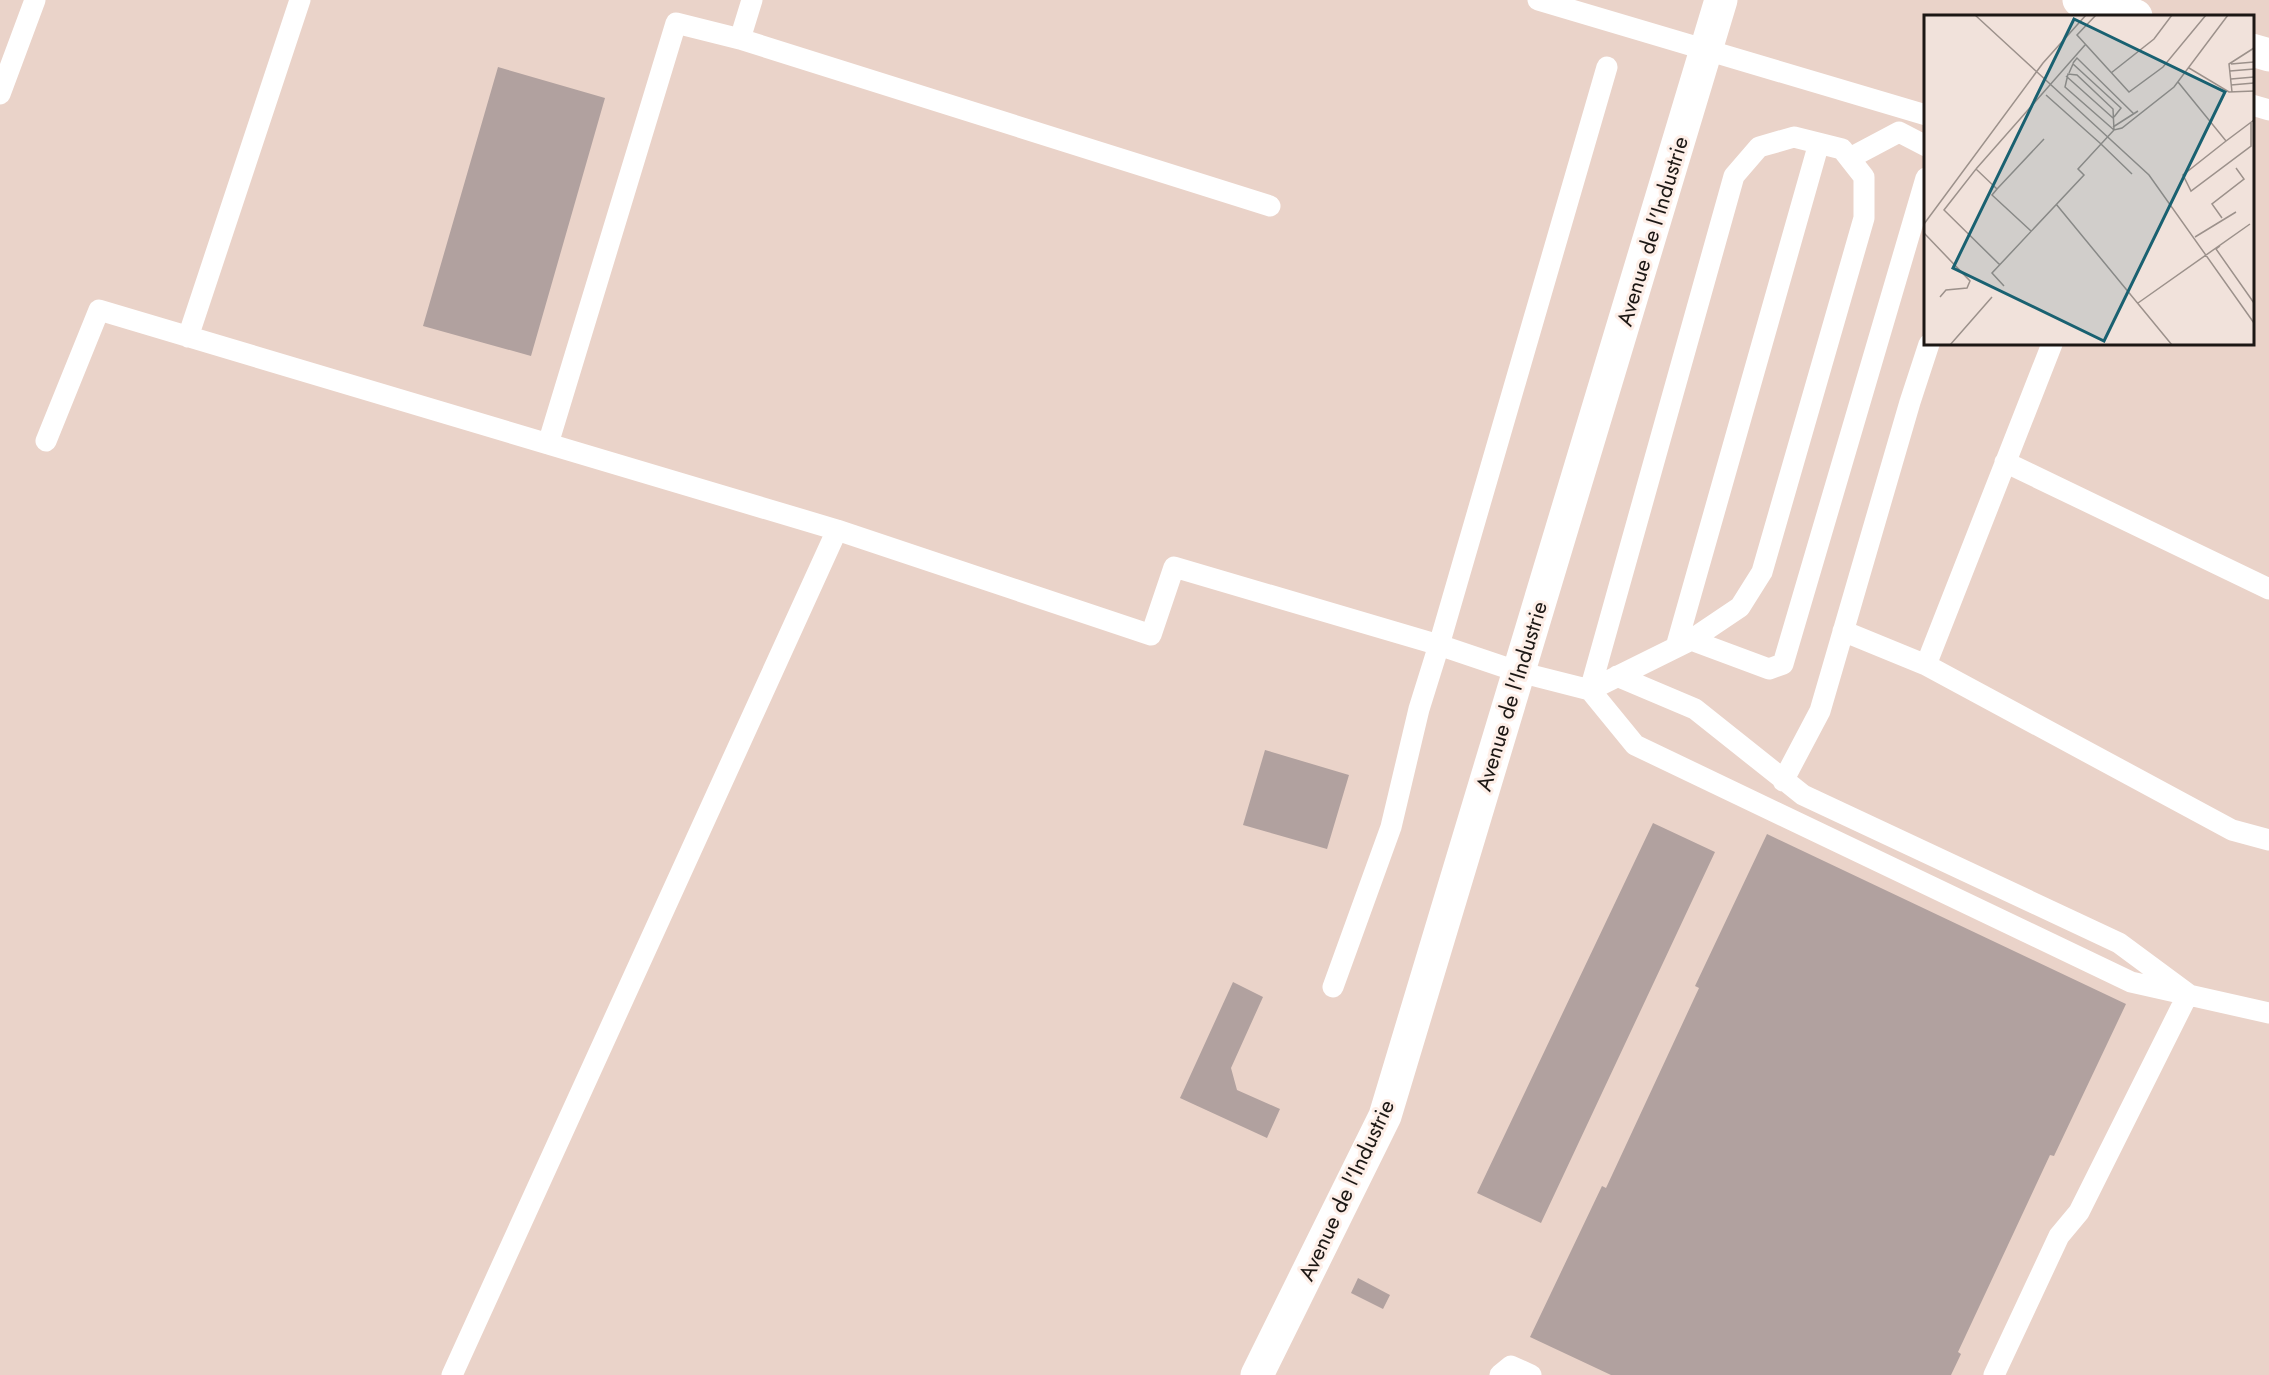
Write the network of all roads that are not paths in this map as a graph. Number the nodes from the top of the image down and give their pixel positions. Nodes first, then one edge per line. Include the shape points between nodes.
1 (35, 0) edge
2 (300, 0) edge
3 (752, 0) edge
4 (1538, 0) edge
5 (1721, 0) edge
6 (2079, 0) edge
7 (2132, 15) edge
8 (740, 39) junction
9 (2254, 50) edge
10 (2269, 55) edge
11 (1607, 67) dead end
12 (0, 94) edge
13 (2254, 105) edge
14 (2269, 110) edge
15 (1924, 114) edge
16 (1820, 143) junction
17 (1924, 145) edge
18 (1850, 158) junction
19 (1924, 185) edge
20 (1270, 206) dead end
21 (188, 337) junction
22 (1929, 345) edge
23 (2052, 345) edge
24 (46, 441) dead end
25 (548, 444) junction
26 (2005, 462) junction
27 (837, 531) junction
28 (2269, 589) edge
29 (1843, 631) junction
30 (1684, 644) junction
31 (1439, 645) junction
32 (1926, 664) junction
33 (1519, 672) junction
34 (1617, 676) junction
35 (1590, 690) junction
36 (1783, 781) junction
37 (2269, 840) edge
38 (1333, 987) dead end
39 (2188, 994) junction
40 (2269, 1013) edge
41 (452, 1375) edge
42 (1257, 1375) edge
43 (1500, 1375) edge
44 (1531, 1375) edge
45 (1994, 1375) edge

1 - 12 lane
2 - 21 lane
3 - 8 lane
4 - 15 lane
5 - 33 street, Avenue de l'Industrie
6 - 7 street
8 - 20 lane
8 - 25 lane via 676,22
9 - 10 street
11 - 31 lane
13 - 14 lane
16 - 18 lane via 1842,149
16 - 30 lane
16 - 35 lane via 1794,137 1759,147 1734,176
17 - 18 lane via 1899,132
18 - 30 lane via 1864,177 1864,218 1762,572 1740,607
19 - 30 lane via 1783,664 1769,669
21 - 24 lane via 99,310
21 - 25 lane
22 - 29 lane
23 - 26 lane
25 - 27 lane
26 - 28 lane
26 - 32 lane
27 - 31 lane via 1151,634 1174,567
27 - 41 lane
29 - 32 lane
29 - 36 lane via 1820,711
30 - 34 lane
31 - 33 lane
31 - 38 lane via 1419,709 1391,827
32 - 37 lane via 2232,830
33 - 35 lane
33 - 42 street, Avenue de l'Industrie via 1385,1116
34 - 35 lane
34 - 36 lane via 1695,710
35 - 39 lane via 1635,745 2131,982
36 - 39 lane via 1803,795 2118,943
39 - 40 lane
39 - 45 lane via 2079,1212 2059,1236
43 - 44 lane via 1511,1366

